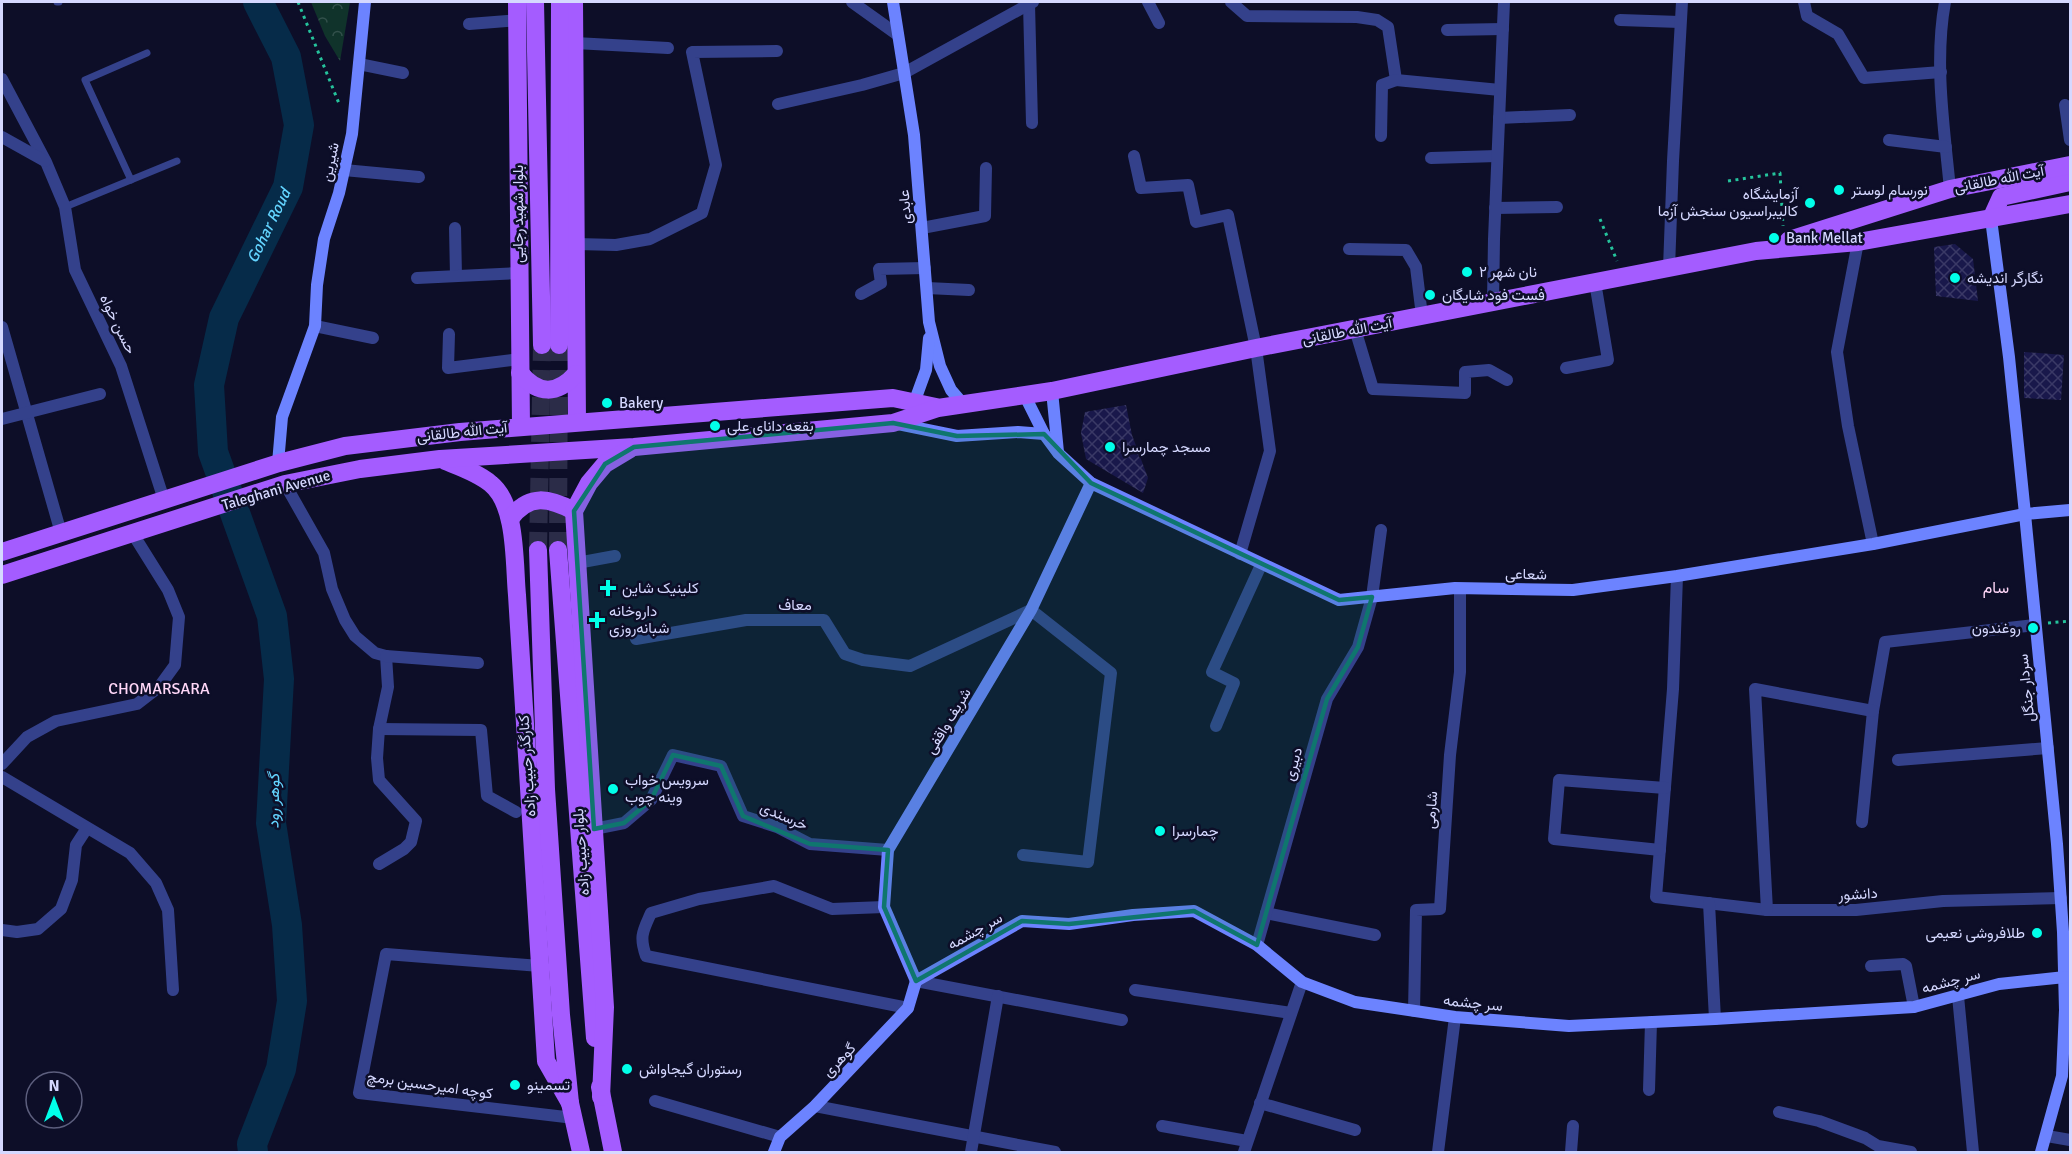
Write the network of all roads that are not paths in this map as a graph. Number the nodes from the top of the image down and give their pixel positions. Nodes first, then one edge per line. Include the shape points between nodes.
1 (365, 2) edge
2 (535, 2) edge
3 (560, 2) edge
4 (574, 2) edge
5 (852, 2) edge
6 (893, 2) edge
7 (1148, 2) edge
8 (1231, 2) edge
9 (1504, 2) edge
10 (1682, 2) edge
11 (1804, 2) edge
12 (1945, 2) edge
13 (1031, 3) edge
14 (517, 11) edge
15 (1620, 20) dead end
16 (1680, 22) junction
17 (1159, 23) dead end
18 (469, 24) dead end
19 (1503, 29) junction
20 (1447, 30) dead end
21 (898, 35) junction
22 (575, 43) junction
23 (668, 48) dead end
24 (777, 51) dead end
25 (147, 52) dead end
26 (359, 64) junction
27 (1941, 72) junction
28 (904, 73) junction
29 (403, 74) dead end
30 (2, 79) edge
31 (1396, 80) junction
32 (1500, 90) junction
33 (777, 104) dead end
34 (2065, 105) dead end
35 (1570, 115) dead end
36 (1499, 118) junction
37 (1032, 123) dead end
38 (1381, 136) dead end
39 (2, 137) edge
40 (1889, 140) dead end
41 (2070, 140) edge
42 (1946, 147) junction
43 (1134, 156) dead end
44 (1497, 156) junction
45 (1431, 158) dead end
46 (177, 161) dead end
47 (46, 162) junction
48 (2070, 165) edge
49 (986, 168) dead end
50 (344, 170) junction
51 (419, 177) dead end
52 (131, 180) junction
53 (2070, 182) edge
54 (1950, 189) junction
55 (2070, 204) edge
56 (65, 207) junction
57 (1557, 207) dead end
58 (1495, 208) junction
59 (1991, 219) junction
60 (455, 228) dead end
61 (922, 228) junction
62 (1858, 242) junction
63 (577, 244) junction
64 (1349, 249) dead end
65 (1756, 251) junction
66 (925, 268) junction
67 (1670, 268) junction
68 (518, 273) junction
69 (456, 276) junction
70 (417, 278) dead end
71 (1595, 282) junction
72 (927, 288) junction
73 (969, 290) dead end
74 (861, 294) dead end
75 (1493, 302) junction
76 (1422, 316) junction
77 (929, 322) junction
78 (315, 326) junction
79 (2, 327) edge
80 (1355, 329) junction
81 (449, 334) dead end
82 (373, 338) dead end
83 (1256, 348) junction
84 (520, 366) junction
85 (1566, 368) dead end
86 (576, 374) junction
87 (1507, 380) dead end
88 (1052, 391) junction
89 (100, 394) dead end
90 (1025, 396) junction
91 (914, 403) junction
92 (963, 404) junction
93 (766, 408) junction
94 (938, 408) junction
95 (27, 412) junction
96 (2, 418) edge
97 (577, 422) junction
98 (893, 423) junction
99 (521, 426) junction
100 (1044, 434) junction
101 (769, 435) junction
102 (634, 447) junction
103 (1058, 453) junction
104 (440, 459) junction
105 (278, 463) junction
106 (1091, 483) junction
107 (284, 485) junction
108 (165, 500) junction
109 (2070, 510) edge
110 (574, 511) junction
111 (2025, 514) junction
112 (510, 519) junction
113 (1381, 530) dead end
114 (61, 532) junction
115 (133, 534) junction
116 (1873, 544) junction
117 (537, 550) tunnel mouth
118 (558, 550) tunnel mouth
119 (2, 552) edge
120 (1240, 554) junction
121 (615, 556) dead end
122 (577, 563) junction
123 (1261, 565) junction
124 (2, 575) edge
125 (1677, 576) junction
126 (1460, 589) junction
127 (1372, 597) junction
128 (1031, 610) junction
129 (2035, 625) junction
130 (636, 639) dead end
131 (386, 656) junction
132 (478, 663) dead end
133 (1874, 711) junction
134 (1216, 726) dead end
135 (379, 729) junction
136 (2048, 748) junction
137 (1898, 760) dead end
138 (2, 764) edge
139 (2, 777) edge
140 (1665, 788) junction
141 (516, 812) dead end
142 (1862, 822) dead end
143 (87, 828) junction
144 (594, 829) junction
145 (2063, 843) edge
146 (888, 850) junction
147 (1660, 850) junction
148 (1023, 855) dead end
149 (379, 864) dead end
150 (2061, 898) junction
151 (1709, 903) junction
152 (884, 907) junction
153 (1767, 910) junction
154 (1266, 913) junction
155 (2, 930) edge
156 (2067, 932) edge
157 (1375, 934) dead end
158 (1257, 945) junction
159 (540, 966) junction
160 (1871, 966) dead end
161 (2065, 977) junction
162 (916, 981) junction
163 (1302, 982) junction
164 (173, 990) dead end
165 (1135, 990) dead end
166 (998, 996) junction
167 (1958, 996) junction
168 (1914, 1006) junction
169 (908, 1008) junction
170 (2068, 1010) edge
171 (1414, 1011) junction
172 (1291, 1013) junction
173 (1455, 1017) junction
174 (1715, 1019) junction
175 (1122, 1020) dead end
176 (1651, 1022) junction
177 (1649, 1090) dead end
178 (601, 1098) junction
179 (655, 1101) dead end
180 (1260, 1103) junction
181 (815, 1106) junction
182 (572, 1111) junction
183 (1779, 1112) dead end
184 (1162, 1126) dead end
185 (1573, 1126) dead end
186 (1355, 1130) dead end
187 (2047, 1136) junction
188 (780, 1137) junction
189 (973, 1137) junction
190 (2070, 1140) edge
191 (1245, 1147) edge
192 (582, 1152) edge
193 (614, 1152) edge
194 (774, 1152) edge
195 (971, 1152) edge
196 (1055, 1152) edge
197 (1438, 1152) edge
198 (1571, 1152) edge
199 (1911, 1152) edge
200 (1973, 1152) edge
201 (2041, 1152) edge

1 - 26 street, شیرین
2 - 3 main road, بلوار شهید رجایی via 551,345
4 - 22 main road
5 - 21 street
6 - 21 street, عابدی
7 - 17 street
8 - 31 street via 1247,16 1377,20 1388,27
9 - 19 street
10 - 16 street
11 - 27 street via 1807,16 1838,34 1864,78
12 - 27 street
13 - 28 street
13 - 37 street
14 - 18 street
14 - 68 main road, بلوار شهید رجایی
15 - 16 street
16 - 67 street
19 - 20 street
19 - 32 street
21 - 28 street, عابدی
22 - 23 street
22 - 63 main road
24 - 63 street via 692,52 716,165 702,213 650,239 616,245
25 - 52 lane via 85,80
26 - 29 street
26 - 50 street, شیرین
27 - 42 street
28 - 33 street
28 - 61 street, عابدی
30 - 47 street, حسن خواه
31 - 32 street
31 - 38 street via 1382,85
32 - 36 street
34 - 41 street
35 - 36 street
36 - 44 street
39 - 47 street
40 - 42 street
42 - 54 street
43 - 83 street via 1141,188 1188,185 1196,222 1228,215
44 - 45 street
44 - 58 street
46 - 52 lane
47 - 56 street, حسن خواه
48 - 54 main road, آیت الله طالقانی
49 - 61 street via 985,216
50 - 51 street
50 - 78 street, شیرین via 324,239
52 - 56 lane
53 - 59 main road via 2001,197
54 - 65 main road, آیت الله طالقانی
55 - 59 main road, آیت الله طالقانی
56 - 108 street, حسن خواه via 75,270 121,366
57 - 58 street
58 - 75 street
59 - 62 main road, آیت الله طالقانی
59 - 111 street, سردار جنگل
60 - 69 street
61 - 66 street, عابدی
62 - 65 main road, آیت الله طالقانی
62 - 116 street via 1837,352
63 - 86 main road
64 - 76 street via 1406,250 1416,267
65 - 67 main road, آیت الله طالقانی
66 - 72 street, عابدی
66 - 74 street via 879,269 881,283
67 - 71 main road, آیت الله طالقانی
68 - 69 street
68 - 84 main road, بلوار شهید رجایی
69 - 70 street
71 - 75 main road, آیت الله طالقانی
71 - 85 street via 1608,360
72 - 73 street
72 - 77 street, عابدی
75 - 76 main road, آیت الله طالقانی
76 - 80 main road, آیت الله طالقانی
77 - 91 street via 926,370
77 - 92 street, عابدی via 940,366 951,390
78 - 82 street
78 - 105 street, شیرین via 282,417
79 - 95 street
80 - 83 main road, آیت الله طالقانی
80 - 87 street via 1373,389 1465,393 1465,372 1489,370
81 - 84 street via 448,368
83 - 88 main road, آیت الله طالقانی
83 - 120 street via 1270,451
84 - 86 main road via 530,385 547,389 567,384
84 - 99 main road, بلوار شهید رجایی
86 - 97 main road
88 - 90 main road, آیت الله طالقانی
88 - 103 street
89 - 95 street
90 - 92 main road, آیت الله طالقانی
90 - 100 street, شعاعی
91 - 93 main road, آیت الله طالقانی via 893,398
91 - 94 main road, آیت الله طالقانی
92 - 94 main road, آیت الله طالقانی
93 - 97 main road, آیت الله طالقانی
93 - 101 main road
94 - 98 main road, آیت الله طالقانی
95 - 96 street
95 - 114 street
97 - 99 main road, آیت الله طالقانی
98 - 100 street via 957,436
98 - 101 main road, آیت الله طالقانی
99 - 105 main road, آیت الله طالقانی via 345,446
100 - 103 street, شعاعی
101 - 102 main road, آیت الله طالقانی
102 - 104 main road, Taleghani Avenue
102 - 110 main road via 605,464
103 - 106 street, شعاعی
104 - 107 main road, Taleghani Avenue via 360,469
104 - 112 main road, کنارگذر حبیب زاده via 491,484 505,503
105 - 107 main road
105 - 108 main road, آیت الله طالقانی
106 - 120 street, شعاعی
106 - 128 street, شریف واقفی
107 - 115 main road, Taleghani Avenue
107 - 131 street via 324,553 332,589 345,620 355,636 375,653
108 - 114 main road, آیت الله طالقانی
109 - 111 street, شعاعی
110 - 112 main road via 542,500 528,502
110 - 122 main road
111 - 116 street, شعاعی
111 - 129 street, سردار جنگل
112 - 159 main road, کنارگذر حبیب زاده
113 - 127 street, دبیری
114 - 119 main road, آیت الله طالقانی
115 - 124 main road, Taleghani Avenue
115 - 138 street via 168,590 178,617 175,665 159,687 136,704 56,721 27,737
116 - 125 street, شعاعی
117 - 182 main road, بلوار حبیب زاده via 546,789 561,1015
118 - 178 main road, بلوار حبیب زاده
120 - 123 street, شعاعی
121 - 122 street
122 - 144 main road
123 - 127 street, شعاعی via 1339,600
123 - 134 street via 1212,672 1234,683
125 - 126 street, شعاعی via 1573,590
125 - 140 street
126 - 127 street, شعاعی
126 - 171 street, شارمی via 1460,672 1440,909 1416,910
127 - 154 street, دبیری via 1358,647 1327,699
128 - 130 street, معاف via 910,666 845,654 824,620 746,620
128 - 146 street, شریف واقفی
128 - 148 street via 1112,673 1088,862
129 - 133 street via 1885,642
129 - 136 street, سردار جنگل
131 - 132 street
131 - 135 street via 388,687
133 - 142 street
133 - 153 street via 1755,689
135 - 141 street via 481,730 487,796
135 - 149 street via 379,780 416,821 411,842
136 - 137 street
136 - 145 street, سردار جنگل
139 - 143 street
140 - 147 street
140 - 147 street via 1559,780 1554,840
143 - 155 street via 76,845 72,880 61,909 38,929
143 - 164 street via 130,853 156,883 168,910
144 - 146 street, خرسندی via 624,823 651,800 673,755 721,766 743,816 810,844
144 - 178 main road via 605,1007
145 - 150 street, سردار جنگل
146 - 152 street, شریف واقفی
147 - 151 street, دانشور via 1656,897
150 - 153 street, دانشور via 1943,901 1856,910
150 - 156 street, سردار جنگل
151 - 153 street, دانشور
151 - 174 street
152 - 162 street, شریف واقفی
152 - 169 street via 832,909 774,886 699,899 651,913 641,935 646,956
154 - 157 street
154 - 158 street, دبیری
156 - 161 street, سردار جنگل
158 - 162 street, سر چشمه via 1194,911 1069,924 1022,921
158 - 163 street, سر چشمه
159 - 182 main road, کنارگذر حبیب زاده via 546,1061
159 - 182 street, کوچه امیرحسین برمچ via 386,954 358,1093
160 - 168 street via 1906,966
161 - 167 street, سر چشمه via 1999,984
161 - 170 street, سردار جنگل
162 - 166 street
162 - 169 street, گوهری
163 - 171 street, سر چشمه via 1355,1002
163 - 172 street
165 - 172 street
166 - 175 street
166 - 189 street
167 - 168 street, سر چشمه
167 - 200 street
168 - 174 street, سر چشمه
169 - 181 street, گوهری
170 - 187 street, سردار جنگل via 2062,1076
171 - 173 street, سر چشمه
172 - 180 street
173 - 176 street, سر چشمه via 1569,1026
173 - 197 street
174 - 176 street, سر چشمه
176 - 177 street
178 - 193 main road, بلوار حبیب زاده
179 - 188 street
180 - 186 street
180 - 191 street
181 - 188 street, گوهری
181 - 189 street
182 - 192 main road, بلوار حبیب زاده
183 - 199 street via 1819,1121 1878,1146
184 - 191 street
185 - 198 street
187 - 190 street
187 - 201 street, سردار جنگل
188 - 194 street, گوهری
189 - 195 street
189 - 196 street

